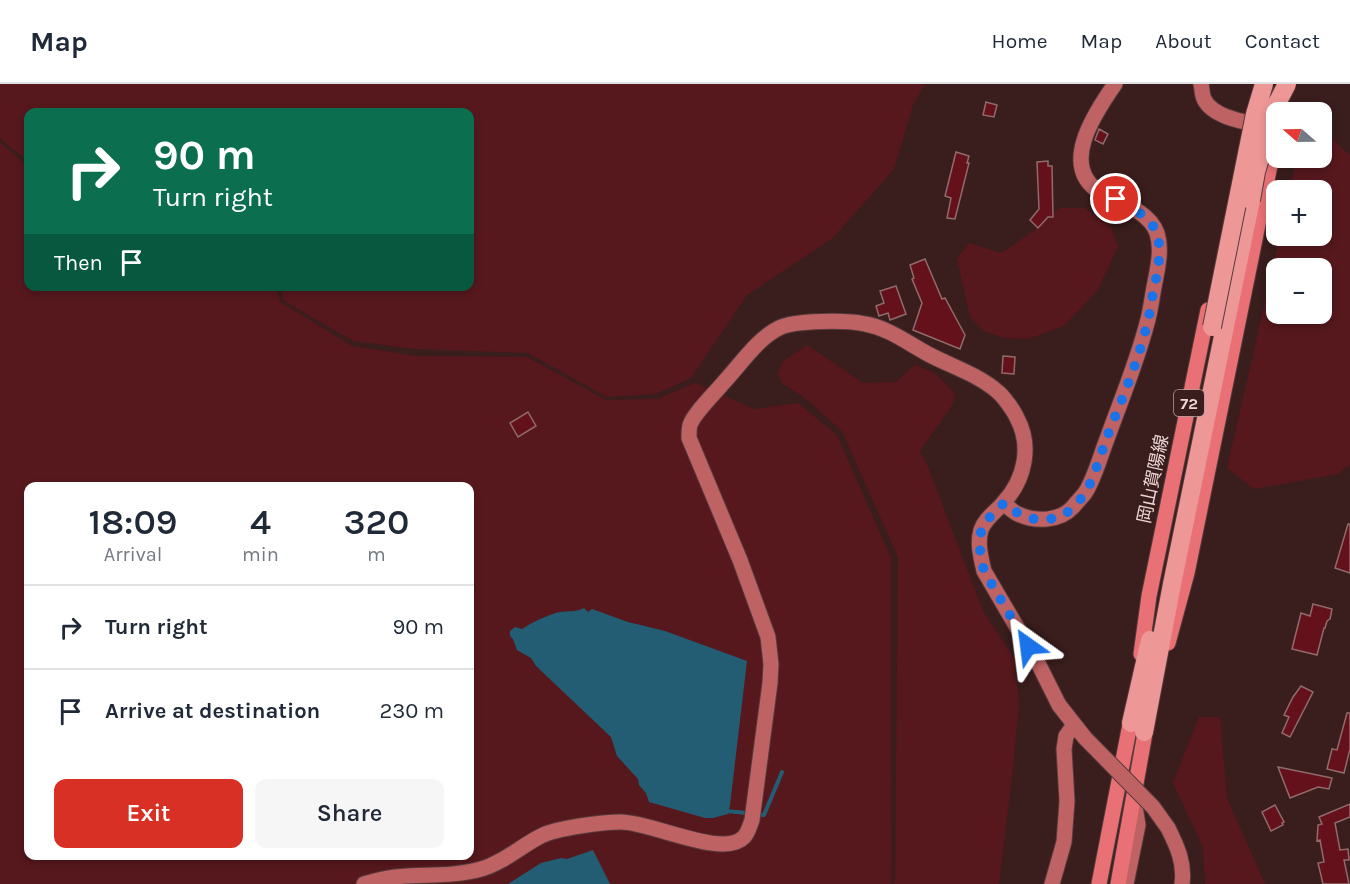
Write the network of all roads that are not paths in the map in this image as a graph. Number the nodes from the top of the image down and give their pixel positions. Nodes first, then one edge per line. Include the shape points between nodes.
1 (1115, 84) edge
2 (1201, 84) edge
3 (1256, 84) edge
4 (1264, 84) edge
5 (1288, 84) edge
6 (1284, 102) edge
7 (1246, 122) junction
8 (1266, 127) edge
9 (1269, 168) edge
10 (1004, 503) junction
11 (1074, 725) junction
12 (1138, 728) junction
13 (1133, 797) junction
14 (1114, 810) junction
15 (364, 884) edge
16 (1052, 884) edge
17 (1092, 884) edge
18 (1100, 884) edge
19 (1118, 884) edge
20 (1126, 884) edge
21 (1182, 884) edge

1 - 10 street via 1093,118 1081,148 1083,173 1091,186 1142,215 1157,234 1160,256 1148,321 1086,492 1068,512 1051,519 1016,514
2 - 7 street via 1204,99 1213,108 1223,116
3 - 7 main road, 岡山賀陽線 / 72
4 - 12 highway, 72, bridge via 1160,592
5 - 6 main road, 72
5 - 12 highway, 72, bridge via 1275,107 1256,172 1172,584
7 - 8 street
7 - 12 main road, 岡山賀陽線 / 72 via 1149,596
9 - 12 main road, 岡山賀陽線 / 72 via 1187,573
10 - 11 street via 981,530 984,571
10 - 15 street via 1022,475 1025,442 1017,418 999,393 969,373 865,324 779,327 765,336 700,410 690,424 689,438 768,637 771,682 752,820 745,836 722,845 622,822 564,829 542,835 483,869 392,877
11 - 16 street via 1066,736 1064,749 1064,842
11 - 21 street, bridge via 1153,807 1168,828 1179,853
12 - 13 main road, 岡山賀陽線 / 72
12 - 14 main road, 岡山賀陽線 / 72
13 - 19 main road, 岡山賀陽線 / 72
13 - 20 street via 1138,825
14 - 17 street via 1099,848
14 - 18 main road, 岡山賀陽線 / 72

